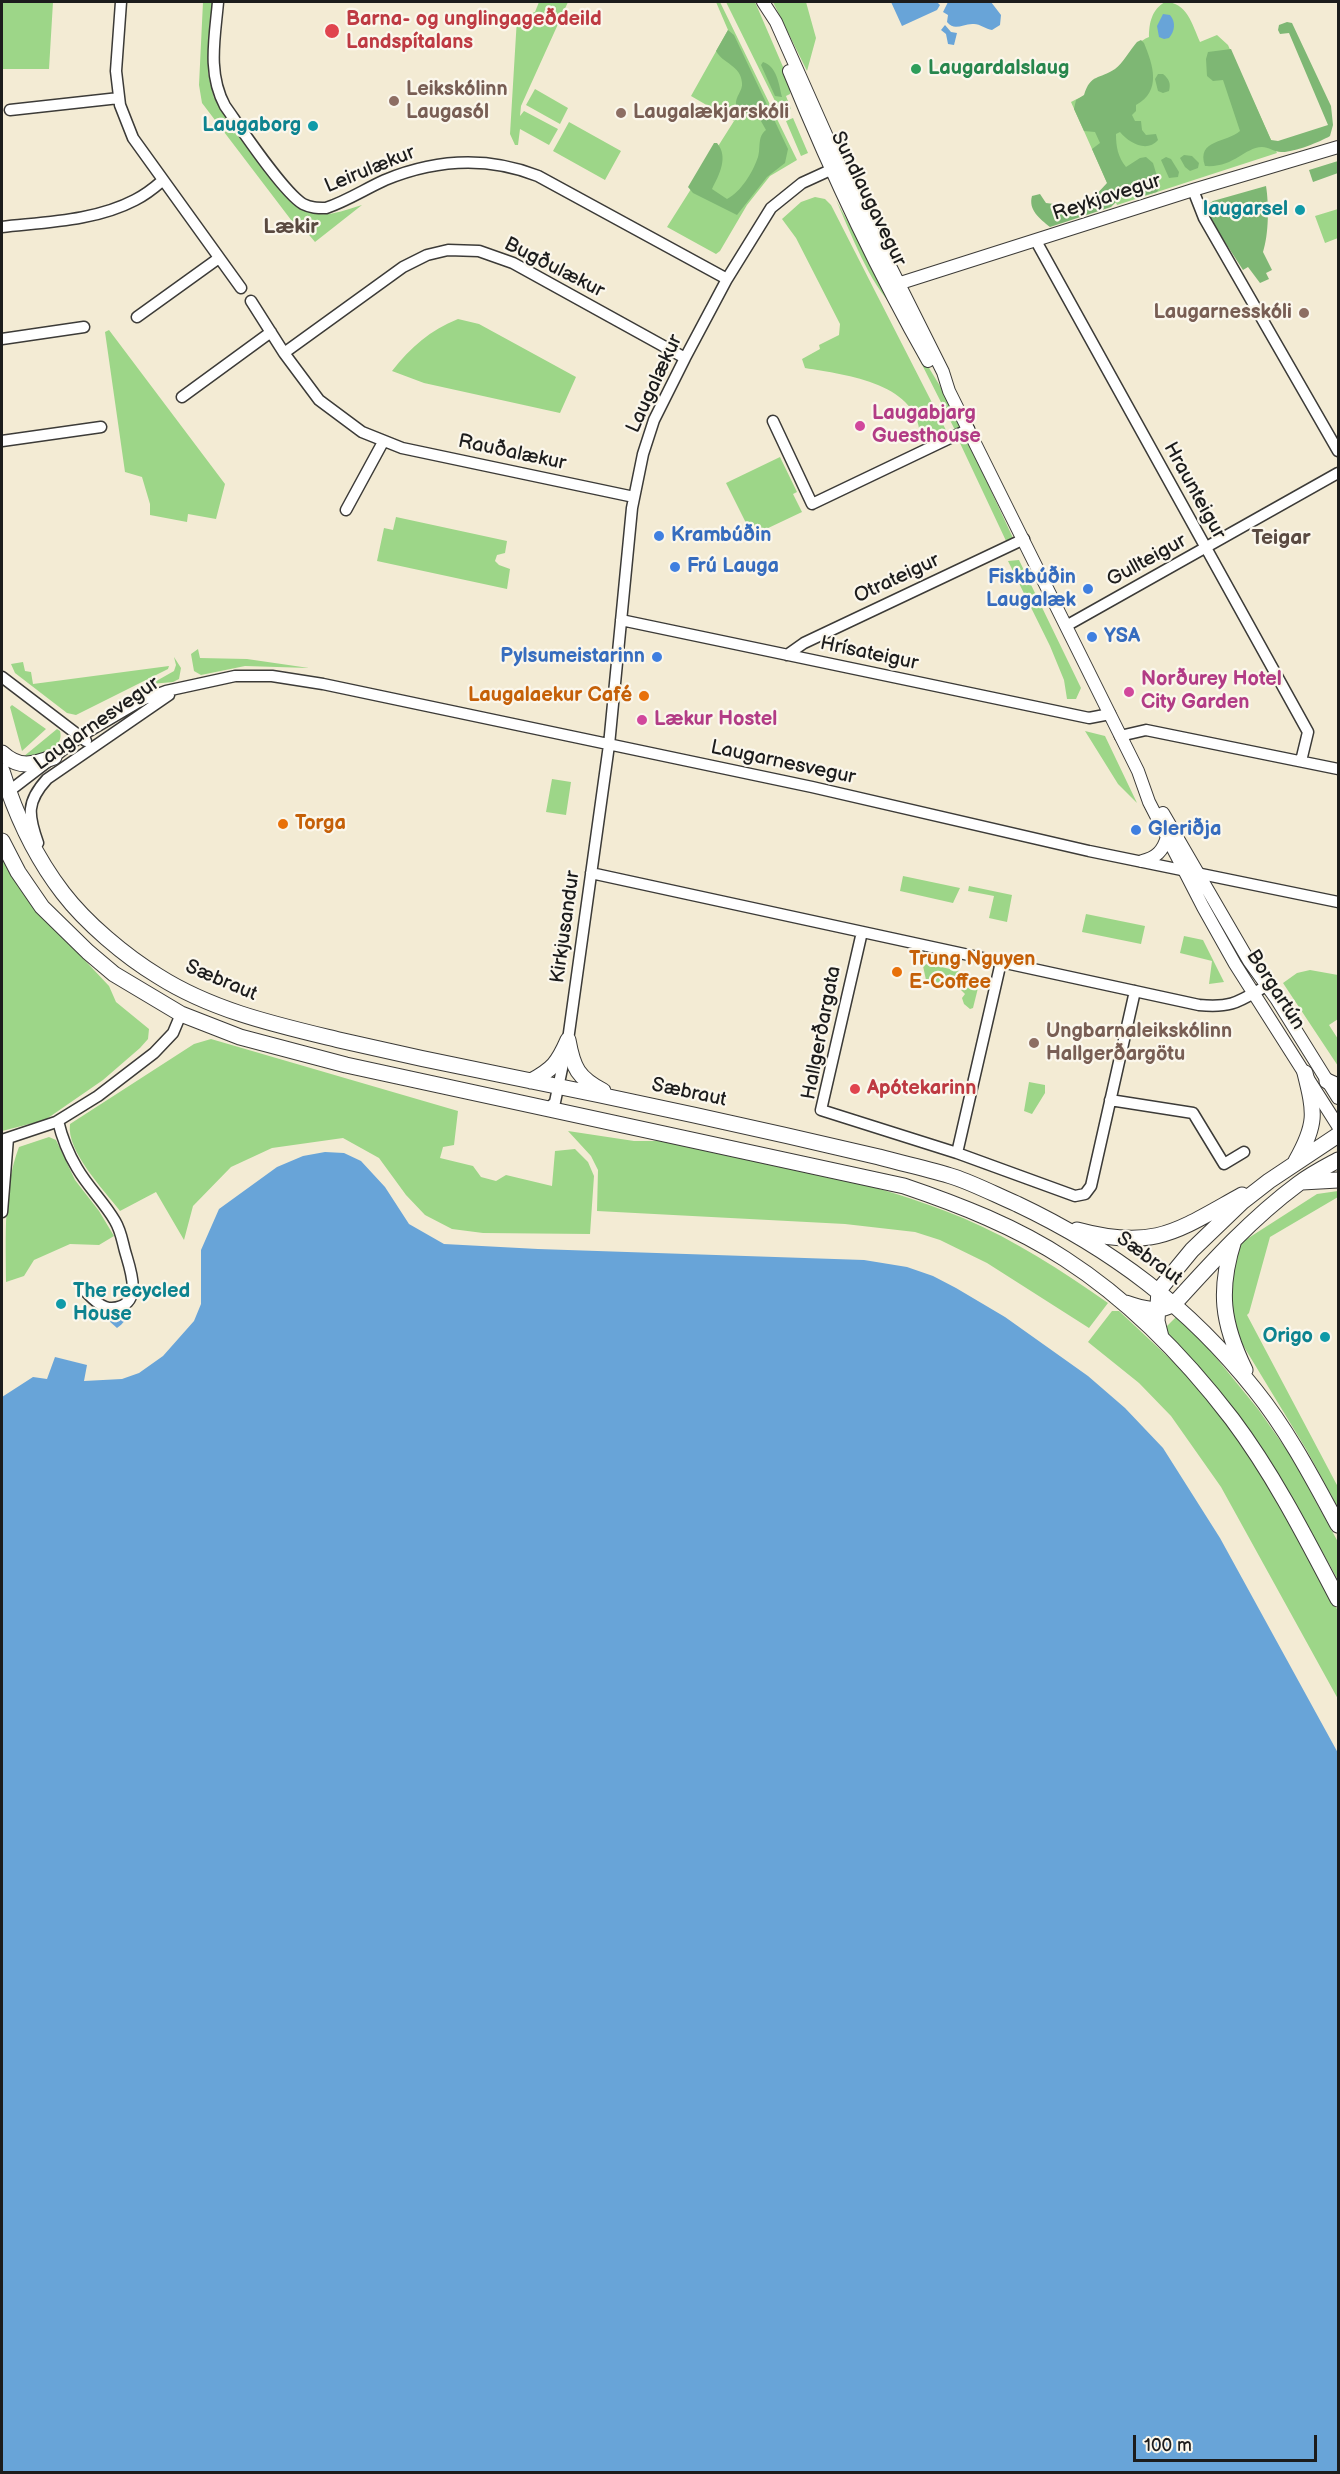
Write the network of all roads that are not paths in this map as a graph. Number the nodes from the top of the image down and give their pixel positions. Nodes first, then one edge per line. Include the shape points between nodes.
1 (121, 2) edge
2 (218, 2) edge
3 (763, 2) edge
4 (119, 98) junction
5 (10, 110) dead end
6 (1338, 147) edge
7 (835, 168) junction
8 (162, 182) junction
9 (1193, 190) junction
10 (2, 227) edge
11 (1036, 241) junction
12 (219, 258) junction
13 (727, 279) junction
14 (893, 285) junction
15 (241, 288) dead end
16 (251, 301) dead end
17 (137, 316) dead end
18 (84, 327) dead end
19 (271, 332) junction
20 (2, 339) edge
21 (284, 353) junction
22 (685, 358) junction
23 (182, 396) dead end
24 (773, 421) dead end
25 (101, 427) dead end
26 (969, 429) junction
27 (2, 441) edge
28 (383, 442) junction
29 (1338, 451) edge
30 (1338, 473) edge
31 (634, 497) junction
32 (346, 510) dead end
33 (1024, 539) junction
34 (1206, 549) junction
35 (621, 620) junction
36 (1066, 626) junction
37 (787, 655) junction
38 (2, 677) edge
39 (183, 686) junction
40 (1110, 714) junction
41 (81, 736) junction
42 (1120, 736) junction
43 (609, 745) junction
44 (92, 747) junction
45 (2, 753) edge
46 (54, 757) junction
47 (1301, 761) junction
48 (1338, 769) edge
49 (2, 771) edge
50 (1138, 771) junction
51 (5, 795) edge
52 (1167, 837) junction
53 (2, 841) edge
54 (1142, 861) junction
55 (44, 863) junction
56 (1186, 871) junction
57 (591, 873) junction
58 (1199, 873) junction
59 (1338, 902) edge
60 (862, 932) junction
61 (1001, 962) junction
62 (1266, 986) junction
63 (1135, 991) junction
64 (1254, 993) junction
65 (181, 1014) junction
66 (568, 1040) junction
67 (1305, 1073) junction
68 (531, 1081) junction
69 (1333, 1083) edge
70 (558, 1087) junction
71 (1338, 1098) edge
72 (619, 1100) junction
73 (1110, 1100) junction
74 (549, 1109) junction
75 (58, 1121) junction
76 (1338, 1126) edge
77 (1338, 1135) edge
78 (5, 1139) edge
79 (1244, 1152) dead end
80 (957, 1153) junction
81 (1338, 1160) edge
82 (1295, 1164) junction
83 (1338, 1180) edge
84 (1269, 1181) junction
85 (1299, 1183) junction
86 (2, 1212) edge
87 (1064, 1226) junction
88 (1234, 1239) junction
89 (1159, 1290) junction
90 (86, 1292) dead end
91 (1121, 1301) junction
92 (1174, 1304) junction
93 (1157, 1310) junction
94 (1162, 1340) junction
95 (1256, 1391) junction
96 (1338, 1525) edge
97 (1338, 1599) edge

1 - 4 street via 116,71
2 - 13 street, Leirulækur via 214,58 218,93 301,203 326,208 397,175 431,165 495,163 538,176
3 - 7 street, Sundlaugavegur via 776,22
4 - 5 street
4 - 8 street via 133,138
6 - 9 street, Reykjavegur
7 - 13 street, Laugalækur via 802,183 771,208
7 - 14 street, Sundlaugavegur
8 - 10 street via 109,211
8 - 12 street
9 - 11 street, Reykjavegur
9 - 29 street via 1210,230
11 - 14 street, Reykjavegur
11 - 34 street, Hraunteigur
12 - 15 street
12 - 17 street
13 - 22 street, Laugalækur
14 - 26 street, Sundlaugavegur via 943,372
16 - 19 street, Rauðalækur
18 - 20 street
19 - 21 street, Rauðalækur
19 - 23 street
21 - 22 street, Bugðulækur via 403,267 448,250 479,251 513,263
21 - 28 street, Rauðalækur via 319,400 362,432
22 - 31 street, Laugalækur via 654,420
24 - 26 street via 812,504
25 - 27 street
26 - 33 street, Sundlaugavegur
28 - 31 street, Rauðalækur
28 - 32 street
30 - 34 street, Gullteigur
31 - 35 street, Laugalækur
33 - 36 street, Sundlaugavegur
33 - 37 street, Otrateigur via 804,643
34 - 36 street, Gullteigur
34 - 47 street, Hraunteigur via 1308,732
35 - 37 street, Hrísateigur
35 - 43 street, Laugalækur
36 - 40 street, Sundlaugavegur
37 - 40 street, Hrísateigur via 1089,718
38 - 41 street
39 - 41 street, Laugarnesvegur via 142,700
39 - 43 street, Laugarnesvegur via 235,676 272,676
39 - 44 street, Laugarnesvegur
40 - 42 street, Sundlaugavegur
41 - 44 street
41 - 46 street, Laugarnesvegur
42 - 47 street via 1146,730
42 - 50 street, Sundlaugavegur
43 - 54 street, Laugarnesvegur
43 - 57 street, Kirkjusandur
44 - 55 street, Laugarnesvegur via 47,779 32,800 32,825
45 - 46 main road via 23,766
46 - 51 street, Laugarnesvegur
47 - 48 street
49 - 51 main road, Sæbraut
50 - 52 street, Sundlaugavegur via 1145,795
50 - 58 street, Sundlaugavegur
51 - 55 main road, Sæbraut
52 - 54 street via 1156,856
52 - 56 street, Sundlaugavegur
53 - 65 main road via 42,907 88,952 122,979
54 - 56 street, Laugarnesvegur
55 - 68 main road, Sæbraut via 63,894 109,940 160,978 197,997 302,1031
56 - 58 street, Laugarnesvegur
56 - 64 street, Borgartún
57 - 60 street
57 - 66 street, Kirkjusandur
58 - 59 street, Laugarnesvegur
58 - 62 street, Borgartún
60 - 61 street
60 - 80 street, Hallgerðargata via 821,1110
61 - 63 street
61 - 80 street
62 - 64 street
62 - 69 street, Borgartún
63 - 64 street via 1219,1007 1233,1005
63 - 73 street, Hallgerðargata
64 - 67 street, Borgartún
65 - 74 main road via 272,1047
65 - 75 street via 173,1033 154,1053
66 - 68 main road via 558,1062
66 - 70 street, Kirkjusandur
66 - 72 main road via 579,1076
67 - 76 street, Borgartún
67 - 82 main road via 1313,1118
68 - 70 main road, Sæbraut
69 - 71 street, Borgartún
70 - 72 main road, Sæbraut
70 - 74 street, Kirkjusandur
72 - 87 main road, Sæbraut via 858,1152 955,1178
73 - 79 street via 1193,1113 1224,1164
73 - 80 street, Hallgerðargata via 1091,1186 1082,1195 1075,1196
74 - 91 main road via 914,1189 1006,1227 1065,1259
75 - 78 street
75 - 90 street via 76,1167 117,1223 135,1284 124,1303 109,1308
77 - 82 main road
78 - 86 street
81 - 85 main road
82 - 84 main road
83 - 85 main road
84 - 87 main road via 1161,1236 1124,1239
84 - 89 main road via 1192,1250
85 - 88 main road
87 - 89 main road, Sæbraut
88 - 92 main road
88 - 95 main road via 1227,1261 1223,1308 1234,1346
89 - 92 main road, Sæbraut
89 - 93 main road
91 - 93 main road
91 - 94 main road
92 - 93 main road
92 - 95 main road, Sæbraut via 1220,1348
93 - 94 main road
94 - 97 main road via 1232,1419 1287,1505
95 - 96 main road, Sæbraut via 1291,1441

